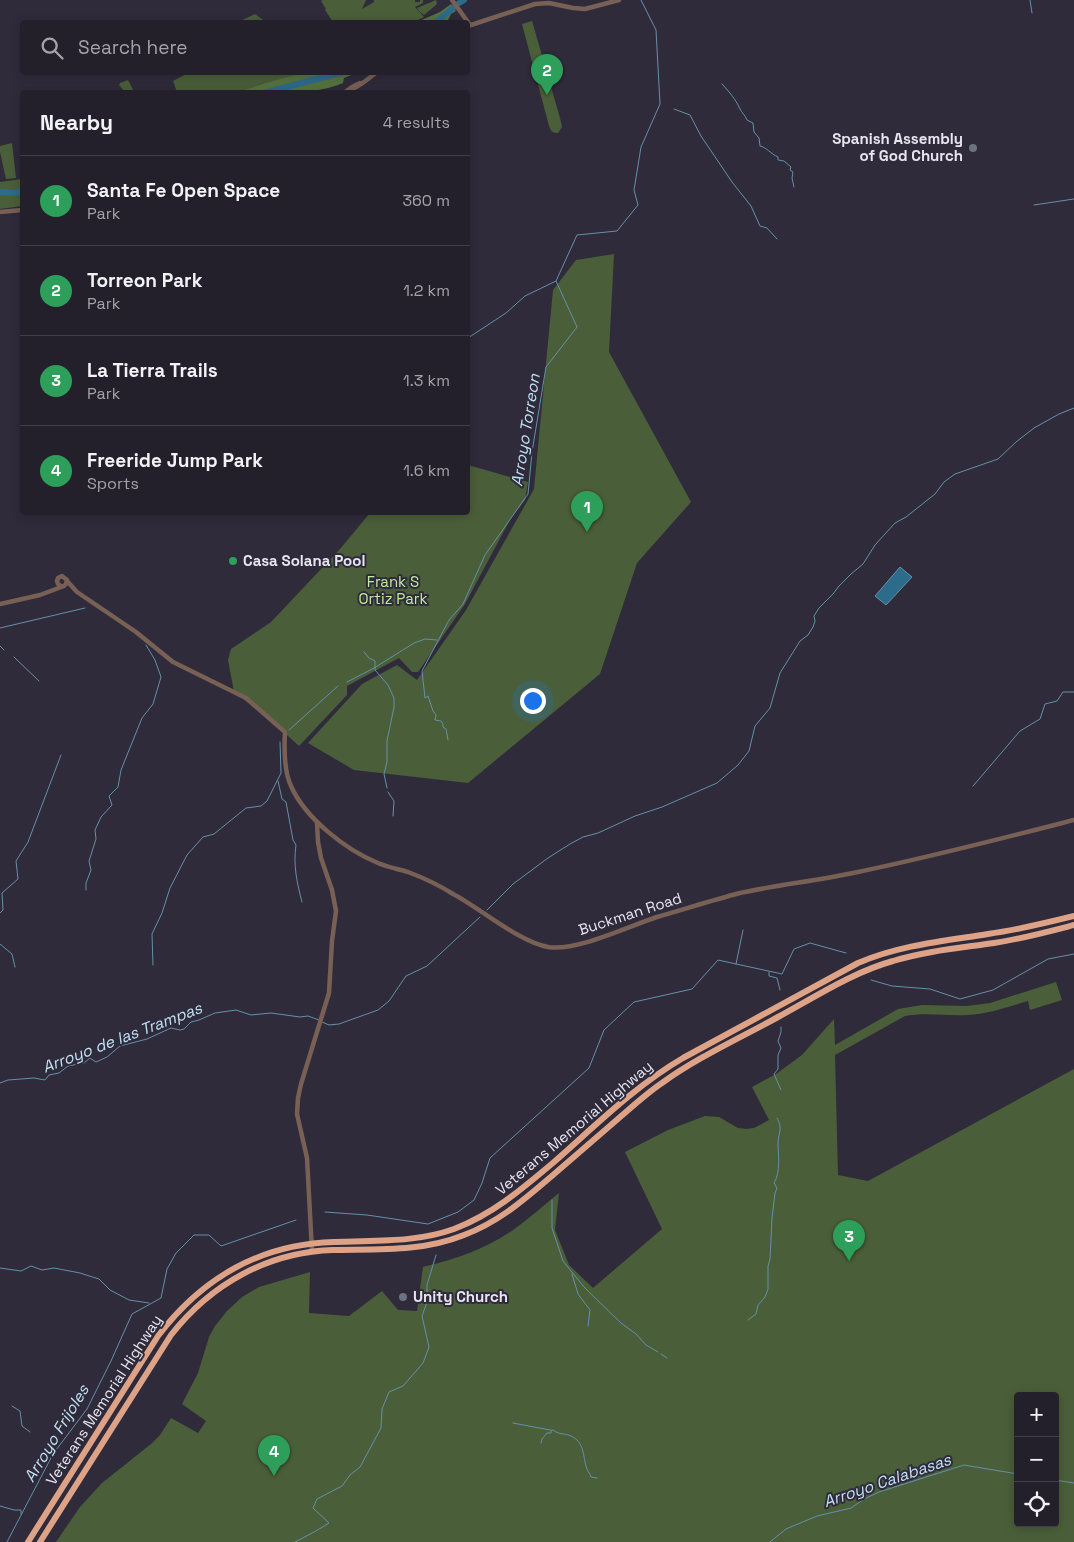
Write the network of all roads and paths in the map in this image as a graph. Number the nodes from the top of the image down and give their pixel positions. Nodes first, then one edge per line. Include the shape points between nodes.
1 (452, 0) edge
2 (619, 0) edge
3 (467, 20) edge
4 (470, 26) edge
5 (372, 75) edge
6 (353, 90) edge
7 (20, 210) edge
8 (0, 212) edge
9 (57, 582) junction
10 (64, 584) junction
11 (52, 590) junction
12 (0, 604) edge
13 (1074, 820) edge
14 (317, 823) junction
15 (1074, 916) edge
16 (1074, 926) edge
17 (312, 1243) junction
18 (312, 1251) junction
19 (28, 1542) edge
20 (40, 1542) edge

1 - 3 street
2 - 4 street via 585,9 535,4
5 - 6 street
7 - 8 street
9 - 10 street
9 - 10 street via 62,576 66,578
9 - 11 street
10 - 11 street
10 - 14 street, Buckman Road via 132,629 173,662 246,698 285,732 289,781
11 - 12 street
13 - 14 street, Buckman Road via 893,865 741,893 573,946 548,947 525,938 428,880 363,856
14 - 17 street via 321,858 336,911 329,993 297,1107 306,1150
15 - 17 highway, Veterans Memorial Highway via 904,948 858,963 662,1071 515,1195 463,1225 411,1240
16 - 18 highway, Veterans Memorial Highway via 1014,940 907,957 884,963 846,981 676,1073 647,1094 523,1201 493,1222 464,1236 405,1249
17 - 18 street
17 - 19 highway, Veterans Memorial Highway via 250,1260 208,1284 181,1308 153,1343
18 - 20 highway, Veterans Memorial Highway via 255,1267 234,1278 184,1318 159,1352

